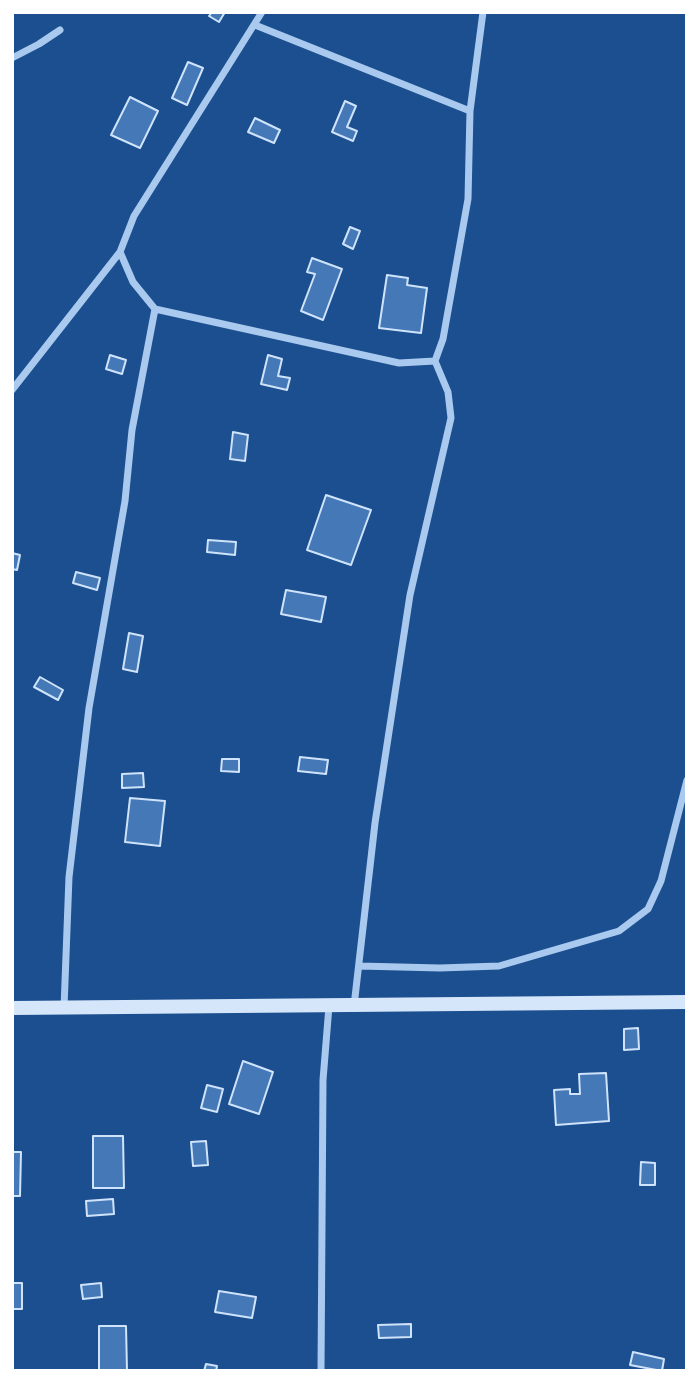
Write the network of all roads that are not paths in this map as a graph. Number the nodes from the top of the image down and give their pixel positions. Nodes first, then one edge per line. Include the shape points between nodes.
1 (262, 12) edge
2 (483, 12) edge
3 (255, 25) junction
4 (60, 30) dead end
5 (12, 58) edge
6 (470, 111) junction
7 (120, 253) junction
8 (155, 309) junction
9 (435, 361) junction
10 (12, 390) edge
11 (687, 780) edge
12 (359, 966) junction
13 (687, 1002) edge
14 (329, 1006) junction
15 (354, 1006) junction
16 (12, 1008) edge
17 (64, 1008) junction
18 (321, 1371) edge

1 - 3 street
2 - 6 street
3 - 6 street
3 - 7 street via 134,216
4 - 5 street
6 - 9 street via 468,199
7 - 8 street via 133,282
7 - 10 street
8 - 9 street via 399,363
8 - 17 street via 89,708 69,877
9 - 12 street via 451,418 410,595 375,823
11 - 12 street via 662,881 648,909 619,931 499,966
12 - 15 street
13 - 15 street
14 - 15 street
14 - 17 street
14 - 18 street via 323,1080
16 - 17 street

